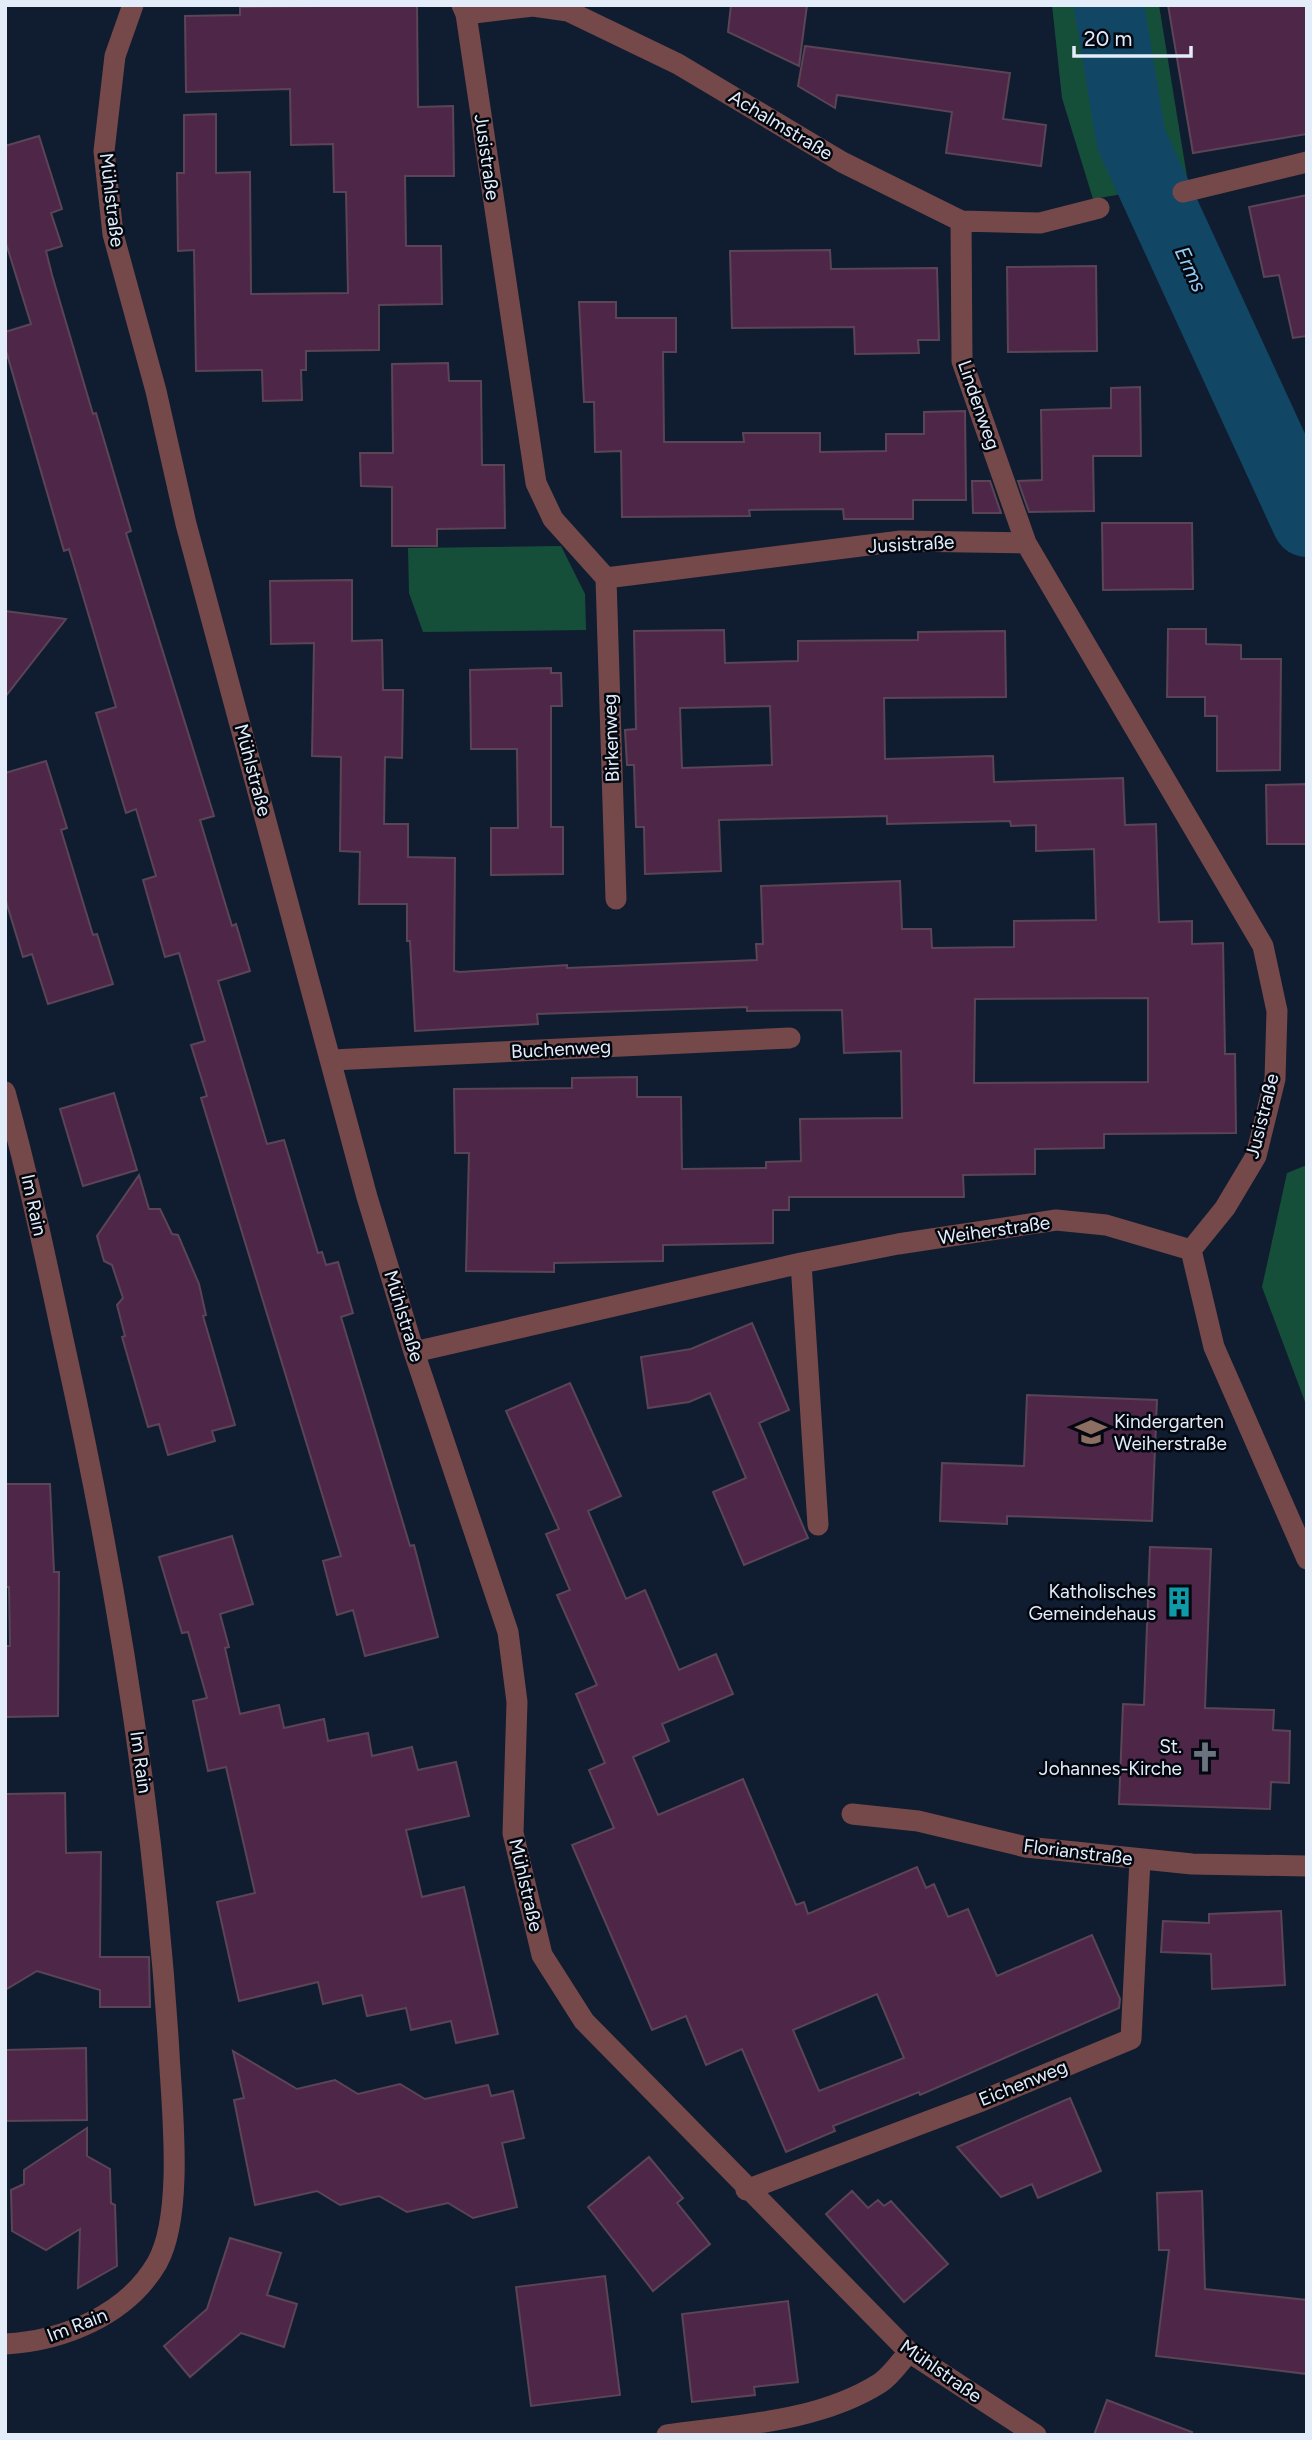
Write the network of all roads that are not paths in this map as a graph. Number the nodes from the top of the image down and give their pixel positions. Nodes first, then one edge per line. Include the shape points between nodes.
1 (133, 5) edge
2 (464, 10) edge
3 (1307, 162) edge
4 (1183, 192) dead end
5 (1099, 208) dead end
6 (961, 221) junction
7 (1026, 543) junction
8 (606, 578) junction
9 (616, 899) dead end
10 (790, 1038) dead end
11 (332, 1060) junction
12 (5, 1092) edge
13 (1191, 1250) junction
14 (801, 1263) junction
15 (414, 1352) junction
16 (818, 1525) dead end
17 (1307, 1559) edge
18 (852, 1814) dead end
19 (1140, 1860) junction
20 (1307, 1866) edge
21 (746, 2190) junction
22 (5, 2344) edge
23 (909, 2353) junction
24 (667, 2435) edge
25 (1036, 2435) edge

1 - 11 street, Mühlstraße via 115,57 104,150 113,234 186,524
2 - 6 street, Achalmstraße via 533,6 578,16 678,64 842,162
2 - 8 street, Jusistraße via 536,483 553,519
3 - 4 street
5 - 6 street, Achalmstraße via 1040,223
6 - 7 street, Lindenweg via 962,361
7 - 8 street, Jusistraße via 901,541
7 - 13 street, Jusistraße via 1263,946 1277,1011 1275,1079 1256,1156 1226,1208
8 - 9 street, Birkenweg
10 - 11 street, Buchenweg
11 - 15 street, Mühlstraße
12 - 22 street, Im Rain via 26,1169 116,1593 161,1922 173,2115 169,2221 158,2261 138,2290 115,2310 79,2326 49,2337
13 - 14 street, Weiherstraße via 1106,1225 1056,1220
13 - 17 street via 1214,1347
14 - 15 street, Weiherstraße
14 - 16 street
15 - 21 street, Mühlstraße via 508,1632 517,1702 513,1833 542,1955 584,2021
18 - 19 street, Florianstraße via 918,1821 1026,1847
19 - 20 street, Florianstraße
19 - 21 street, Eichenweg via 1131,2039
21 - 23 street, Mühlstraße
23 - 24 street via 882,2382 844,2402 806,2413
23 - 25 street, Mühlstraße

